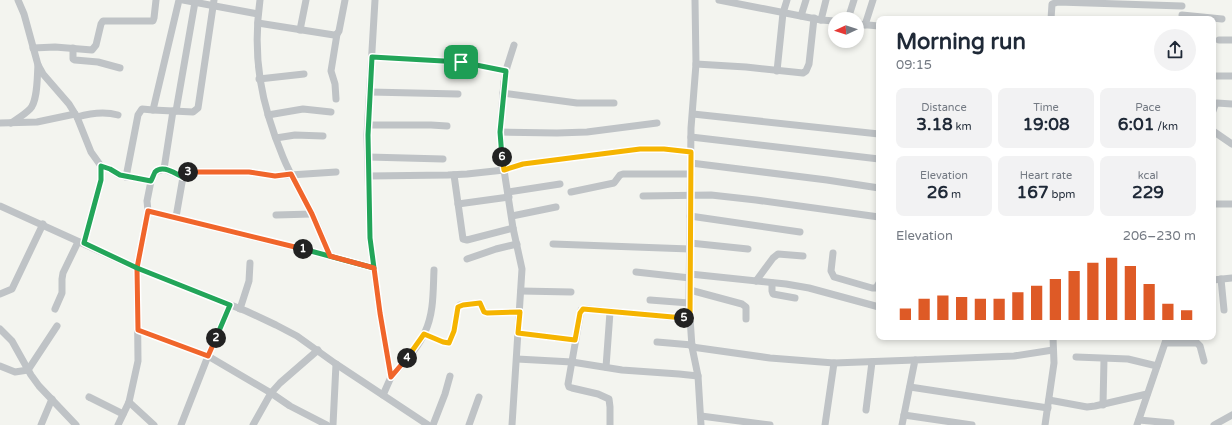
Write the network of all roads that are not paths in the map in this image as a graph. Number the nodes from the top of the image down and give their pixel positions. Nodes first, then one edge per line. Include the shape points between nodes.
1 (18, 0) edge
2 (156, 0) edge
3 (179, 0) edge
4 (183, 0) edge
5 (260, 0) edge
6 (306, 0) edge
7 (345, 0) edge
8 (375, 0) edge
9 (695, 0) edge
10 (719, 0) edge
11 (787, 0) edge
12 (806, 0) edge
13 (826, 0) edge
14 (854, 0) edge
15 (873, 0) edge
16 (195, 2) junction
17 (214, 3) edge
18 (1182, 3) edge
19 (759, 4) edge
20 (850, 12) edge
21 (783, 13) junction
22 (258, 14) junction
23 (801, 16) junction
24 (1051, 16) edge
25 (1182, 16) edge
26 (817, 19) junction
27 (1216, 19) edge
28 (1222, 19) dead end
29 (828, 21) edge
30 (258, 23) junction
31 (866, 25) joint
32 (876, 26) edge
33 (300, 30) junction
34 (337, 34) junction
35 (1220, 40) dead end
36 (1232, 40) edge
37 (514, 45) dead end
38 (33, 48) junction
39 (72, 48) junction
40 (372, 57) junction
41 (696, 64) junction
42 (38, 65) junction
43 (120, 68) dead end
44 (506, 71) junction
45 (777, 71) junction
46 (304, 74) dead end
47 (1216, 76) edge
48 (1232, 76) edge
49 (259, 79) junction
50 (370, 92) junction
51 (503, 93) junction
52 (458, 94) dead end
53 (336, 99) dead end
54 (614, 103) dead end
55 (1216, 104) edge
56 (1232, 104) edge
57 (153, 110) junction
58 (175, 111) junction
59 (331, 112) dead end
60 (693, 114) junction
61 (76, 115) junction
62 (118, 115) dead end
63 (268, 115) junction
64 (0, 123) edge
65 (11, 123) junction
66 (657, 123) dead end
67 (368, 126) junction
68 (447, 126) dead end
69 (500, 132) junction
70 (1216, 133) edge
71 (876, 134) edge
72 (323, 136) dead end
73 (691, 137) junction
74 (276, 138) junction
75 (1232, 144) edge
76 (691, 152) junction
77 (368, 157) junction
78 (443, 159) dead end
79 (876, 159) edge
80 (691, 163) junction
81 (101, 166) junction
82 (164, 169) junction
83 (504, 170) junction
84 (336, 172) dead end
85 (291, 174) junction
86 (691, 174) junction
87 (454, 175) junction
88 (369, 176) junction
89 (126, 177) junction
90 (183, 177) junction
91 (151, 181) junction
92 (560, 184) dead end
93 (876, 188) edge
94 (571, 192) dead end
95 (509, 194) junction
96 (643, 196) dead end
97 (690, 196) junction
98 (458, 204) junction
99 (1216, 204) edge
100 (1232, 204) edge
101 (0, 206) edge
102 (556, 207) dead end
103 (148, 211) junction
104 (312, 214) junction
105 (276, 215) dead end
106 (512, 216) junction
107 (690, 216) junction
108 (176, 217) junction
109 (876, 217) edge
110 (43, 224) junction
111 (513, 228) junction
112 (800, 232) dead end
113 (81, 242) junction
114 (517, 244) junction
115 (553, 244) dead end
116 (690, 246) junction
117 (748, 249) dead end
118 (833, 253) dead end
119 (330, 256) junction
120 (803, 256) dead end
121 (467, 259) dead end
122 (250, 263) dead end
123 (137, 268) junction
124 (374, 268) junction
125 (434, 270) dead end
126 (636, 272) dead end
127 (690, 276) junction
128 (1232, 278) edge
129 (1221, 279) junction
130 (1216, 280) edge
131 (756, 281) junction
132 (772, 283) junction
133 (876, 288) edge
134 (690, 290) junction
135 (521, 291) junction
136 (571, 292) dead end
137 (0, 294) edge
138 (795, 298) dead end
139 (650, 300) dead end
140 (689, 303) junction
141 (230, 305) junction
142 (876, 306) edge
143 (240, 309) junction
144 (55, 310) dead end
145 (1224, 310) dead end
146 (520, 312) junction
147 (610, 312) junction
148 (690, 319) junction
149 (746, 319) dead end
150 (57, 326) dead end
151 (0, 329) edge
152 (138, 330) junction
153 (518, 333) junction
154 (424, 334) junction
155 (575, 340) junction
156 (1053, 340) edge
157 (1166, 340) edge
158 (657, 342) dead end
159 (692, 346) junction
160 (318, 350) junction
161 (1053, 350) junction
162 (208, 356) junction
163 (1076, 357) dead end
164 (1104, 359) junction
165 (517, 360) junction
166 (915, 360) junction
167 (1204, 361) dead end
168 (572, 362) junction
169 (872, 362) junction
170 (834, 363) junction
171 (336, 364) junction
172 (0, 366) edge
173 (1157, 366) junction
174 (606, 367) junction
175 (28, 370) junction
176 (450, 376) dead end
177 (698, 376) junction
178 (391, 377) junction
179 (910, 387) junction
180 (271, 393) junction
181 (1146, 394) junction
182 (383, 395) junction
183 (89, 397) dead end
184 (479, 397) dead end
185 (52, 400) junction
186 (1049, 400) junction
187 (129, 402) junction
188 (1103, 405) junction
189 (1048, 408) junction
190 (866, 410) dead end
191 (123, 414) junction
192 (904, 415) junction
193 (1232, 415) edge
194 (701, 416) junction
195 (1138, 422) edge
196 (1171, 423) dead end
197 (425, 424) edge
198 (41, 425) edge
199 (76, 425) edge
200 (118, 425) edge
201 (154, 425) edge
202 (180, 425) edge
203 (252, 425) edge
204 (327, 425) edge
205 (334, 425) edge
206 (433, 425) edge
207 (469, 425) edge
208 (512, 425) edge
209 (610, 425) edge
210 (701, 425) edge
211 (770, 425) edge
212 (825, 425) edge
213 (902, 425) edge
214 (972, 425) edge
215 (1045, 425) edge
216 (1214, 425) edge

1 - 38 street
2 - 39 street via 153,21 103,22 95,48
3 - 57 street
4 - 16 street
5 - 22 street
6 - 33 street
7 - 34 street
8 - 40 street
9 - 41 street
10 - 19 street
11 - 21 street
12 - 23 street
13 - 26 street
14 - 20 street
15 - 31 street
16 - 17 street
16 - 58 street
17 - 22 street
17 - 58 street via 198,108 193,112
18 - 24 street via 1058,2 1052,4
18 - 25 street
19 - 21 street
21 - 23 street
21 - 45 street
22 - 30 street
23 - 26 street
26 - 29 street
26 - 45 street via 806,71
27 - 28 street
30 - 33 street
30 - 49 street
31 - 32 street
33 - 34 street
34 - 53 street via 331,71
35 - 36 street
37 - 44 street
38 - 39 street
38 - 42 street
39 - 43 street via 72,59
40 - 44 street via 461,62
40 - 50 street
41 - 45 street
41 - 60 street
42 - 61 street
42 - 65 street via 36,93 32,106
44 - 51 street
46 - 49 street
47 - 48 street
49 - 63 street
50 - 52 street
50 - 67 street
51 - 54 street via 577,103
51 - 69 street
55 - 56 street
57 - 58 street
57 - 89 street via 142,109 138,115
58 - 82 street
59 - 63 street via 303,109
60 - 71 street
60 - 73 street
61 - 62 street via 102,112
61 - 65 street via 37,122
61 - 81 street via 91,152
63 - 74 street
64 - 65 street
66 - 69 street via 587,132
67 - 68 street
67 - 77 street
69 - 83 street
70 - 75 street
72 - 74 street via 294,135
73 - 76 street
73 - 79 street
74 - 85 street
76 - 80 street
76 - 83 street via 640,149 523,164
77 - 78 street
77 - 88 street
80 - 86 street
80 - 93 street
81 - 89 street
81 - 113 street via 101,180
82 - 90 street
82 - 91 street via 155,172
83 - 87 street
83 - 95 street
84 - 85 street
85 - 90 street via 275,176 249,172 188,172 184,173
85 - 104 street
86 - 94 street via 623,174 610,184
86 - 97 street
87 - 88 street
87 - 98 street
88 - 124 street via 370,238
89 - 91 street
90 - 108 street
91 - 103 street
92 - 95 street
95 - 98 street
95 - 106 street
96 - 97 street
97 - 107 street
97 - 109 street via 756,200
98 - 111 street via 464,240
99 - 100 street
101 - 110 street
102 - 106 street
103 - 108 street
103 - 123 street
104 - 105 street
104 - 119 street
106 - 111 street
107 - 112 street
107 - 116 street
108 - 119 street
110 - 113 street
110 - 137 street via 12,289
111 - 114 street
113 - 123 street
113 - 144 street via 64,273 62,293
114 - 121 street
114 - 135 street via 522,269
115 - 116 street
116 - 117 street
116 - 127 street
118 - 133 street via 831,272 834,277
119 - 124 street
120 - 131 street via 778,254
122 - 143 street via 249,281
123 - 141 street
123 - 152 street
124 - 178 street
125 - 154 street via 433,304
126 - 127 street
127 - 131 street
127 - 134 street
128 - 129 street
129 - 130 street
129 - 145 street
131 - 132 street
132 - 138 street via 773,294
132 - 142 street via 809,288
134 - 140 street
134 - 149 street via 742,304 746,307
135 - 136 street
135 - 146 street
139 - 140 street
140 - 148 street
141 - 143 street
141 - 162 street
143 - 160 street via 297,336
146 - 153 street
146 - 154 street via 487,313 480,303 460,305 449,343
147 - 148 street
147 - 155 street via 581,310
147 - 174 street
148 - 159 street
150 - 175 street
151 - 175 street via 12,342
152 - 162 street
152 - 187 street via 138,361
153 - 155 street
153 - 165 street
154 - 178 street
155 - 168 street
156 - 161 street
157 - 167 street via 1197,343
157 - 173 street
158 - 159 street
159 - 170 street via 770,358
159 - 177 street
160 - 171 street
160 - 180 street
161 - 166 street via 1014,356
161 - 186 street via 1054,363
162 - 180 street
162 - 202 street
163 - 164 street
164 - 173 street via 1133,360
164 - 188 street
165 - 168 street
165 - 208 street
166 - 169 street
166 - 179 street
168 - 174 street
168 - 209 street via 569,387 609,399
169 - 170 street
169 - 190 street
170 - 212 street
171 - 182 street
171 - 205 street
172 - 175 street via 15,372
173 - 181 street
174 - 177 street
175 - 185 street
176 - 206 street
177 - 194 street
178 - 182 street
179 - 189 street
179 - 192 street
180 - 203 street
180 - 204 street
181 - 188 street
181 - 195 street
182 - 197 street
183 - 191 street
184 - 207 street
185 - 198 street
185 - 199 street
186 - 188 street via 1087,406
186 - 189 street
187 - 191 street
187 - 201 street
189 - 215 street
191 - 200 street
192 - 213 street
192 - 214 street
193 - 216 street
194 - 210 street
194 - 211 street
195 - 196 street

